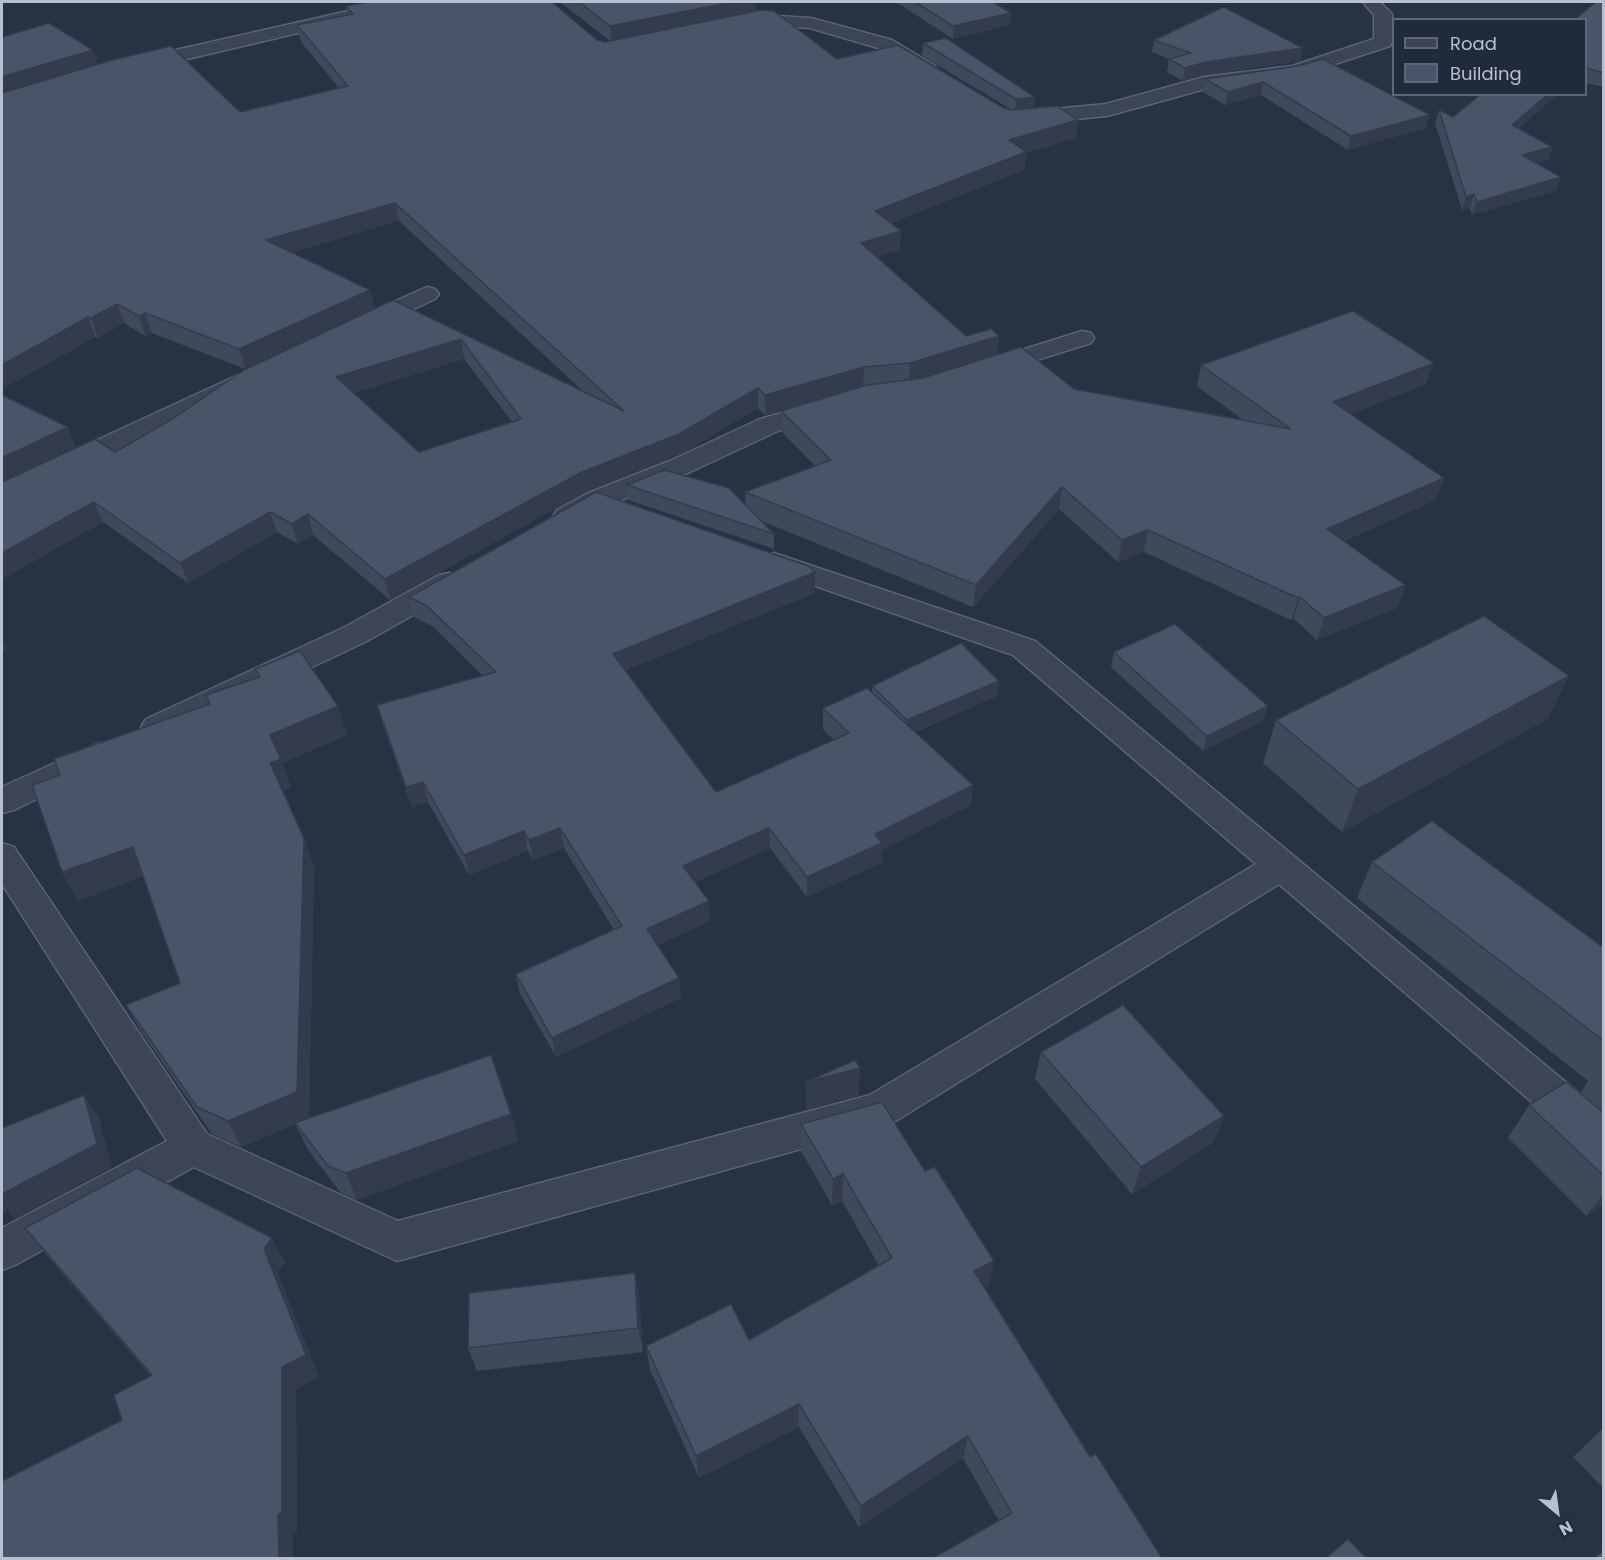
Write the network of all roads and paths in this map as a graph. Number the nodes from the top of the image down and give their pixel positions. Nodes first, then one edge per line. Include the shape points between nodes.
1 (409, 2) edge
2 (748, 2) edge
3 (1371, 2) edge
4 (761, 20) junction
5 (728, 27) edge
6 (123, 68) edge
7 (943, 79) edge
8 (1000, 114) edge
9 (427, 294) dead end
10 (342, 334) edge
11 (1082, 338) dead end
12 (257, 374) edge
13 (969, 374) edge
14 (854, 400) edge
15 (2, 494) edge
16 (596, 500) junction
17 (641, 516) edge
18 (544, 529) edge
19 (742, 551) edge
20 (471, 570) edge
21 (2, 801) edge
22 (2, 856) edge
23 (1281, 866) junction
24 (1604, 1139) edge
25 (193, 1147) junction
26 (2, 1250) edge

1 - 6 street
2 - 4 street
3 - 8 street via 1383,14 1383,42 1295,71 1204,83 1107,110 1010,120
4 - 5 street
4 - 7 street via 811,23 885,44
9 - 10 street
11 - 13 street
12 - 15 street
14 - 16 street via 769,425
16 - 17 street
16 - 18 street
19 - 23 street via 1024,648
20 - 21 street via 356,634
22 - 25 street
23 - 24 street
23 - 25 street via 880,1110 397,1241
25 - 26 street

